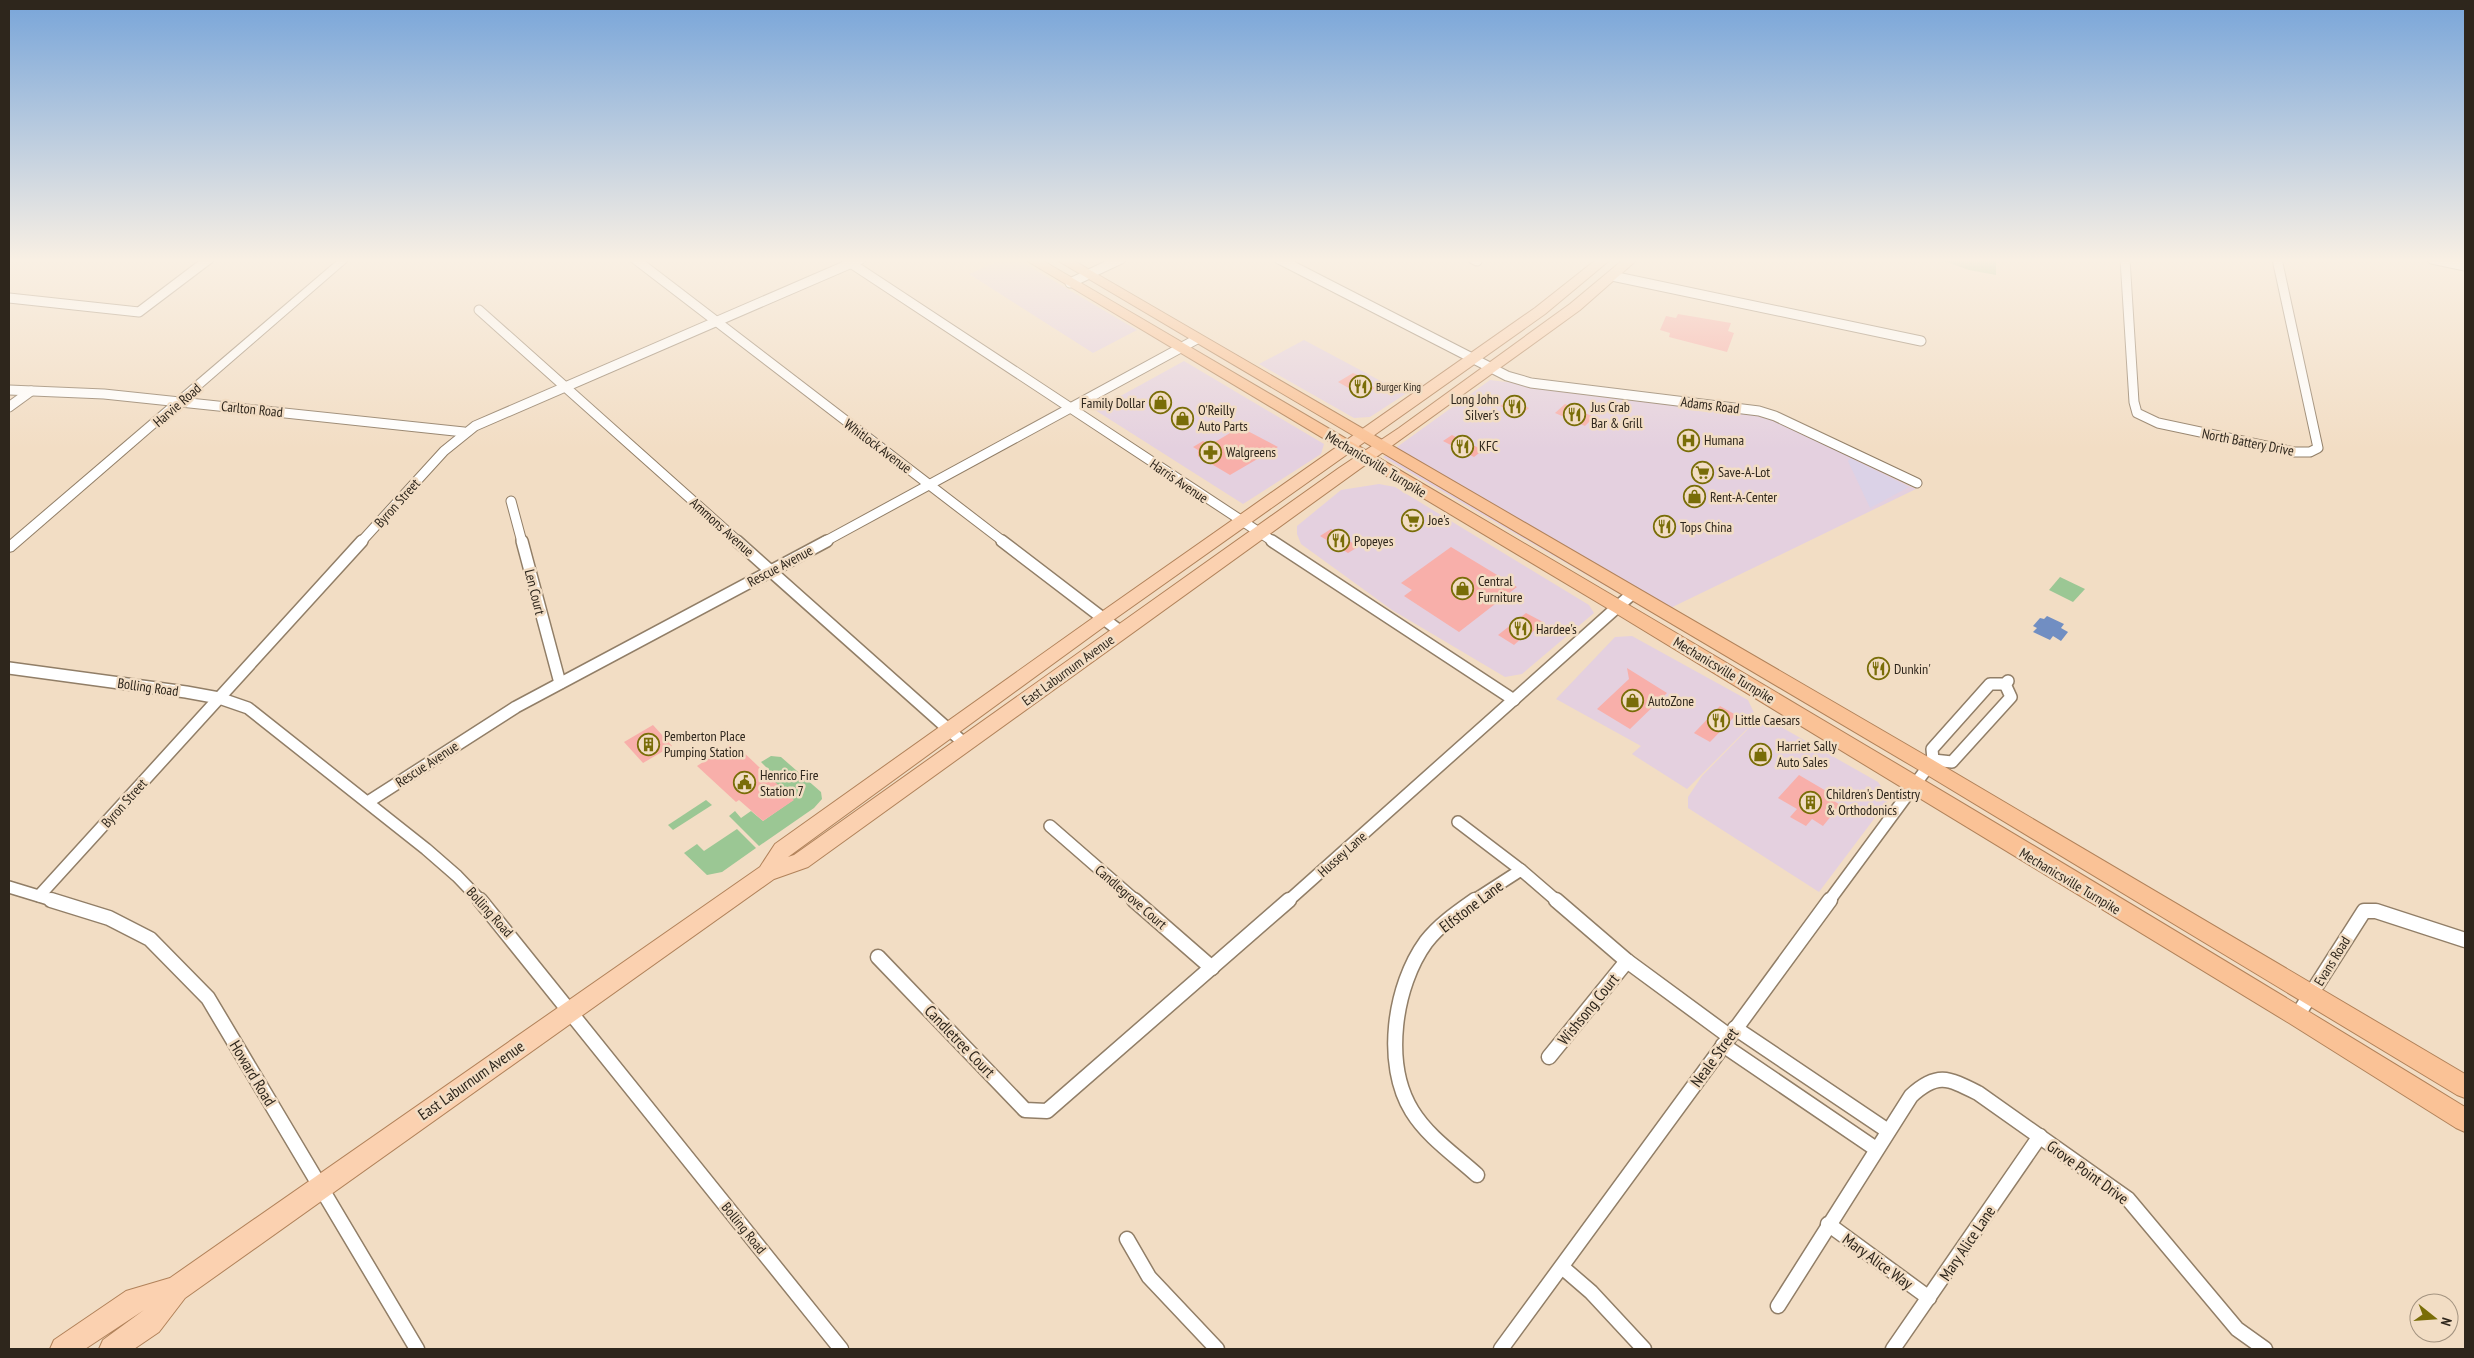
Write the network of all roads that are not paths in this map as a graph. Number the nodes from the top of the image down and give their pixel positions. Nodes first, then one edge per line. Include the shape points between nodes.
1 (272, 322) edge
2 (494, 322) edge
3 (716, 322) joint
4 (942, 322) edge
5 (1136, 322) edge
6 (1169, 322) edge
7 (1403, 322) edge
8 (1524, 322) edge
9 (1551, 322) edge
10 (1832, 322) edge
11 (2129, 322) edge
12 (2291, 322) edge
13 (1197, 339) junction
14 (1921, 341) dead end
15 (1180, 348) junction
16 (1474, 359) junction
17 (1490, 368) junction
18 (567, 386) junction
19 (9, 390) edge
20 (30, 391) junction
21 (181, 401) junction
22 (9, 408) edge
23 (1070, 409) junction
24 (464, 432) junction
25 (1364, 436) junction
26 (1382, 446) junction
27 (1349, 448) junction
28 (1365, 457) junction
29 (1917, 483) dead end
30 (929, 486) junction
31 (511, 501) dead end
32 (1242, 523) junction
33 (1258, 533) junction
34 (9, 548) edge
35 (771, 571) junction
36 (1634, 593) junction
37 (1618, 607) junction
38 (1103, 620) junction
39 (1121, 632) junction
40 (9, 668) edge
41 (560, 683) junction
42 (219, 698) junction
43 (1514, 700) junction
44 (950, 730) junction
45 (965, 744) junction
46 (1931, 763) junction
47 (1914, 784) junction
48 (368, 802) junction
49 (1458, 822) dead end
50 (1050, 826) dead end
51 (1521, 870) junction
52 (767, 873) junction
53 (9, 887) edge
54 (39, 896) junction
55 (2465, 940) edge
56 (878, 958) dead end
57 (1627, 961) junction
58 (1212, 968) junction
59 (2311, 995) junction
60 (571, 1010) junction
61 (2297, 1016) junction
62 (1729, 1036) junction
63 (1549, 1057) dead end
64 (2465, 1087) edge
65 (1047, 1111) joint
66 (2465, 1120) edge
67 (1888, 1131) junction
68 (2040, 1136) junction
69 (1876, 1149) junction
70 (1477, 1175) dead end
71 (320, 1186) junction
72 (1828, 1224) junction
73 (1127, 1239) dead end
74 (1562, 1267) junction
75 (176, 1288) junction
76 (1929, 1298) junction
77 (1778, 1306) dead end
78 (63, 1349) edge
79 (112, 1349) edge
80 (417, 1349) edge
81 (841, 1349) edge
82 (1217, 1349) edge
83 (1501, 1349) edge
84 (1644, 1349) edge
85 (1893, 1349) edge
86 (2265, 1349) edge

1 - 21 street, Harvie Road
2 - 18 street, Ammons Avenue
3 - 18 street, Byron Street
3 - 30 street, Whitlock Avenue
4 - 23 street, Harris Avenue
5 - 15 highway, Mechanicsville Turnpike
6 - 13 highway, Mechanicsville Turnpike
7 - 16 street, Adams Road
8 - 16 main road
9 - 17 main road
10 - 14 street
11 - 12 street, North Battery Drive via 2137,412 2158,423 2294,452 2310,452 2318,448
13 - 15 street, Rescue Avenue
13 - 25 highway, Mechanicsville Turnpike
15 - 23 street, Rescue Avenue
15 - 27 highway, Mechanicsville Turnpike
16 - 17 street, Adams Road
16 - 25 main road
17 - 26 main road
17 - 29 street, Adams Road via 1531,383 1759,411
18 - 24 street, Byron Street
18 - 35 street, Ammons Avenue
19 - 20 street, Carlton Road
20 - 21 street, Carlton Road
20 - 22 street
21 - 24 street, Carlton Road
21 - 34 street, Harvie Road
23 - 30 street, Rescue Avenue
23 - 32 street, Harris Avenue
24 - 42 street, Byron Street
25 - 26 highway, Mechanicsville Turnpike
25 - 27 main road, East Laburnum Avenue
26 - 28 main road, East Laburnum Avenue
26 - 36 highway, Mechanicsville Turnpike
27 - 28 highway, Mechanicsville Turnpike
27 - 32 main road, East Laburnum Avenue
28 - 33 main road, East Laburnum Avenue
28 - 37 highway, Mechanicsville Turnpike
30 - 35 street, Rescue Avenue
30 - 38 street, Whitlock Avenue
31 - 41 street, Len Court
32 - 33 street, Harris Avenue
32 - 38 main road, East Laburnum Avenue
33 - 39 main road, East Laburnum Avenue
33 - 43 street, Harris Avenue
35 - 41 street, Rescue Avenue
35 - 44 street, Ammons Avenue
36 - 37 street, Hussey Lane
36 - 46 highway, Mechanicsville Turnpike
37 - 43 street, Hussey Lane
37 - 47 highway, Mechanicsville Turnpike
38 - 39 street, Whitlock Avenue
38 - 44 main road, East Laburnum Avenue
39 - 45 main road, East Laburnum Avenue
40 - 42 street, Bolling Road
41 - 48 street, Rescue Avenue via 508,712
42 - 48 street, Bolling Road via 253,711
42 - 54 street, Byron Street
43 - 58 street, Hussey Lane
44 - 45 street, Ammons Avenue
44 - 52 main road, East Laburnum Avenue via 782,850
45 - 52 main road, East Laburnum Avenue via 801,861
46 - 46 street, Neale Street via 1952,762 2011,697 2006,682 1990,684 1932,749
46 - 47 street, Neale Street
46 - 59 highway, Mechanicsville Turnpike
47 - 61 highway, Mechanicsville Turnpike
47 - 62 street, Neale Street
48 - 60 street, Bolling Road via 457,876 493,914
49 - 51 street
50 - 58 street, Candlegrove Court
51 - 57 street
51 - 70 street, Elfstone Lane via 1443,924 1426,942 1414,961 1400,1003 1396,1075 1406,1099 1419,1122
52 - 60 main road, East Laburnum Avenue
53 - 54 street, Howard Road
54 - 71 street, Howard Road via 108,918 150,939 208,998
55 - 59 street, Evans Road via 2364,911
56 - 65 street, Candletree Court via 1025,1110
57 - 62 street
57 - 63 street, Wishsong Court
58 - 65 street, Hussey Lane
59 - 61 street, Evans Road
59 - 64 highway, Mechanicsville Turnpike
60 - 71 main road, East Laburnum Avenue
60 - 81 street, Bolling Road
61 - 66 highway, Mechanicsville Turnpike
62 - 67 street
62 - 69 street
62 - 74 street, Neale Street
67 - 68 street, Grove Point Drive via 1911,1096 1926,1082 1940,1080 1978,1093
67 - 69 street, Grove Point Drive
68 - 76 street, Mary Alice Lane
68 - 86 street, Grove Point Drive via 2128,1198 2232,1323
69 - 72 street, Grove Point Drive
71 - 75 main road, East Laburnum Avenue
71 - 80 street, Howard Road
72 - 76 street, Mary Alice Way
72 - 77 street, Grove Point Drive
73 - 82 street via 1149,1277
74 - 83 street, Neale Street
74 - 84 street via 1591,1292
75 - 78 main road, East Laburnum Avenue via 135,1300
75 - 79 main road, East Laburnum Avenue via 150,1322
76 - 85 street, Mary Alice Lane

